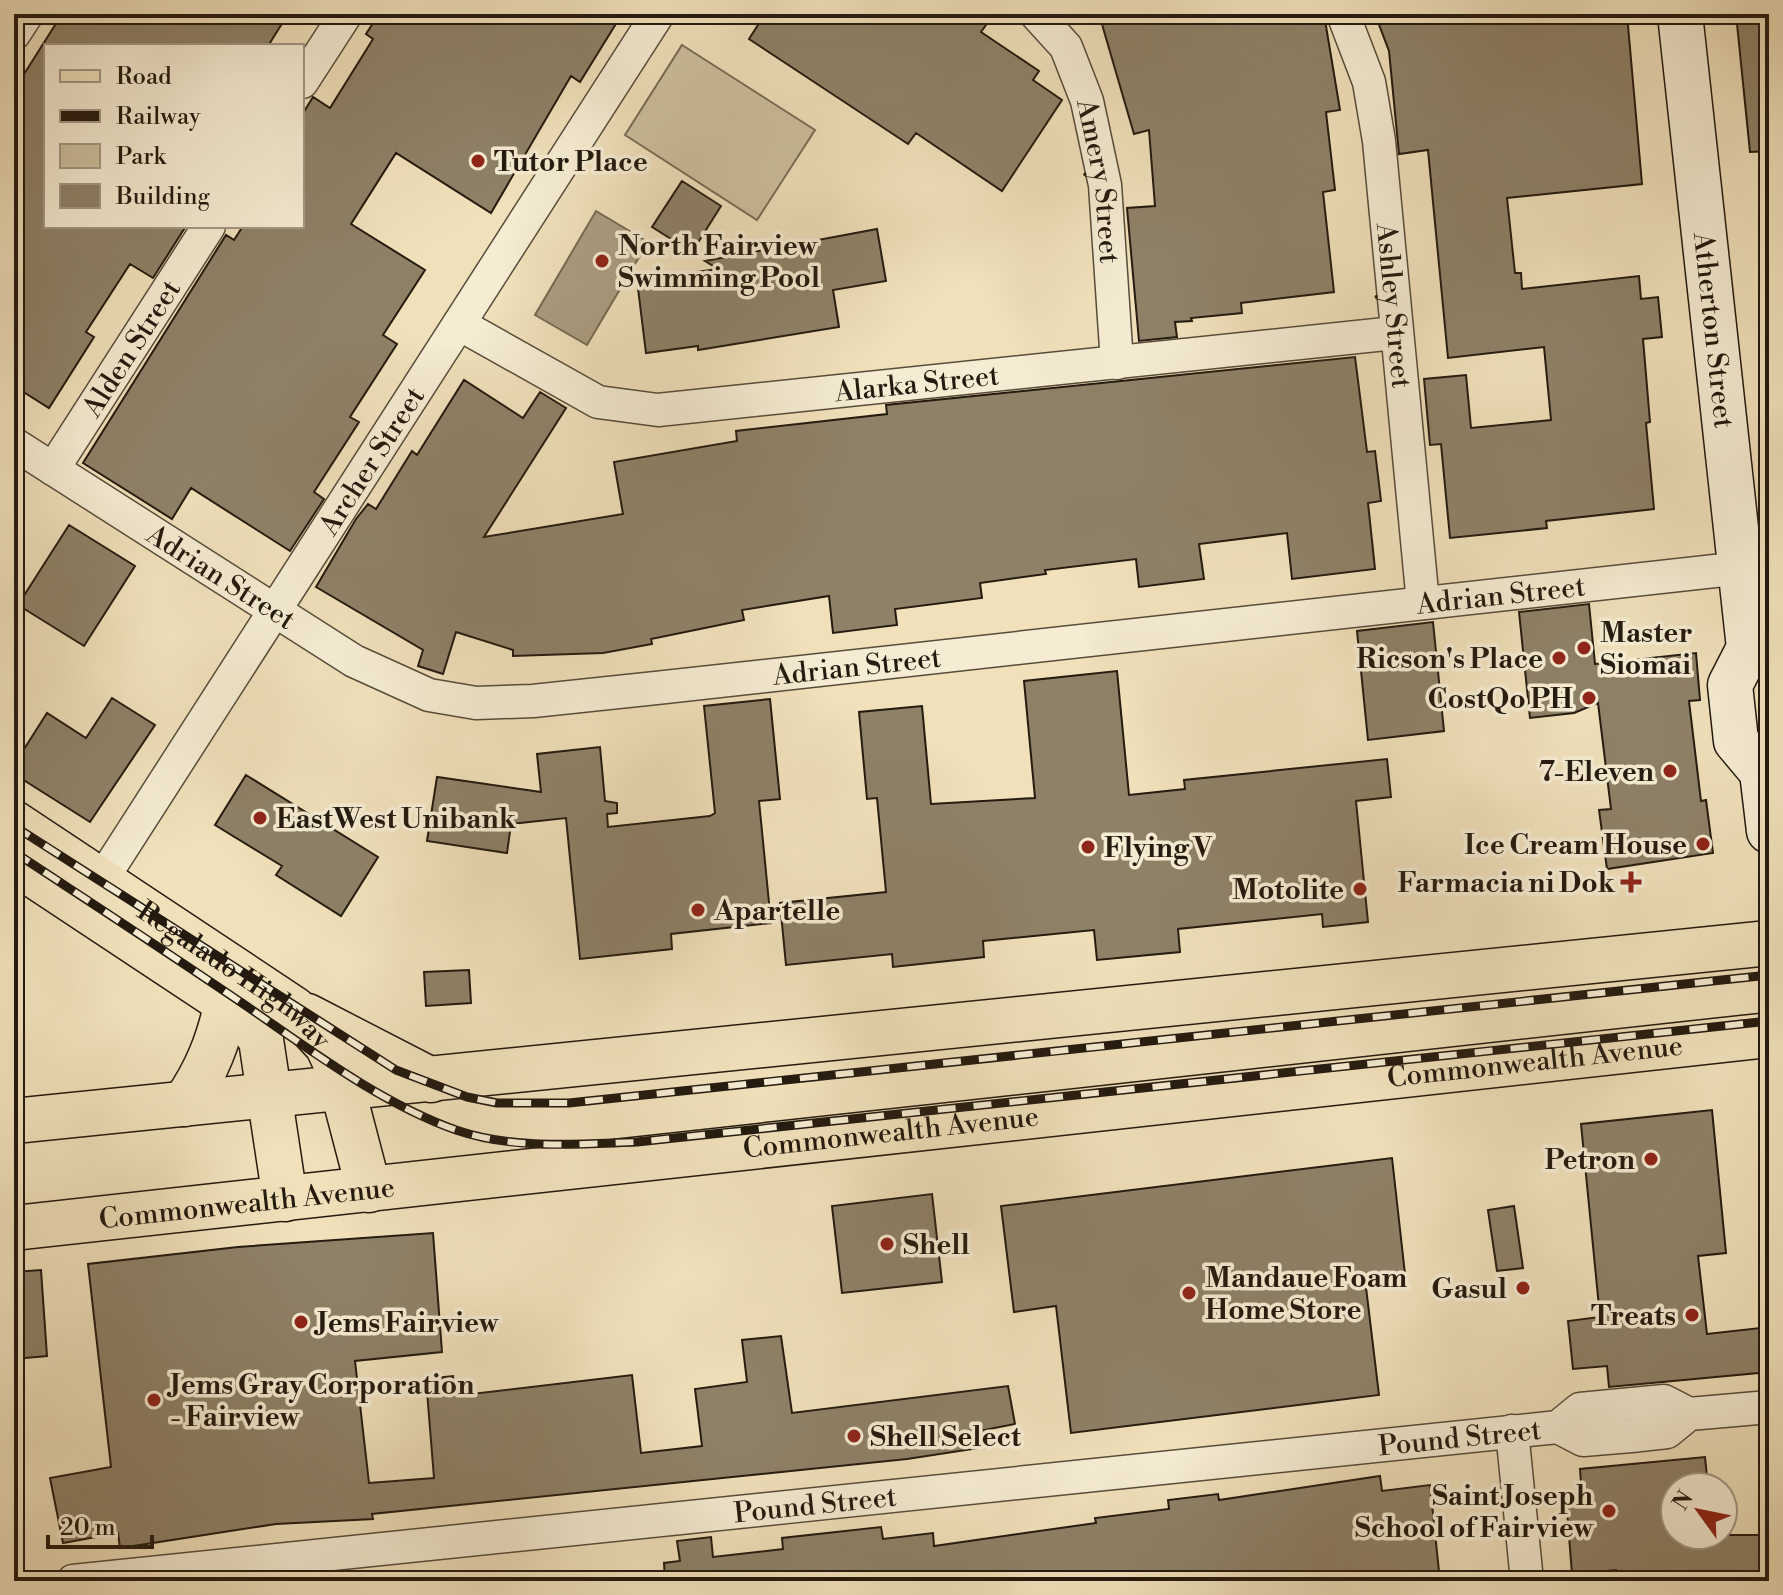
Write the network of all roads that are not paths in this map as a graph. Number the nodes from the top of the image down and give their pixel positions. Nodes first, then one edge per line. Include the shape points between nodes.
1 (27, 14) edge
2 (346, 14) edge
3 (658, 14) edge
4 (1036, 14) edge
5 (1343, 14) edge
6 (1680, 14) edge
7 (14, 34) edge
8 (304, 79) edge
9 (208, 228) edge
10 (459, 324) junction
11 (1395, 333) junction
12 (1117, 363) junction
13 (14, 444) edge
14 (53, 469) junction
15 (1754, 567) edge
16 (1423, 603) junction
17 (275, 611) junction
18 (1759, 660) edge
19 (1766, 766) edge
20 (14, 823) edge
21 (1769, 831) edge
22 (14, 862) edge
23 (93, 894) junction
24 (1769, 943) edge
25 (227, 1003) junction
26 (294, 1009) junction
27 (1769, 1035) edge
28 (431, 1081) junction
29 (342, 1087) junction
30 (271, 1094) junction
31 (184, 1104) junction
32 (14, 1121) edge
33 (369, 1190) junction
34 (285, 1199) junction
35 (14, 1228) edge
36 (1769, 1407) edge
37 (1512, 1431) junction
38 (73, 1581) edge
39 (1527, 1581) edge

1 - 7 street
2 - 8 street
3 - 10 street, Archer Street
4 - 12 street, Amery Street via 1066,47 1087,101 1105,185
5 - 11 street, Ashley Street via 1369,82 1379,141
6 - 15 street, Atherton Street
9 - 14 street, Alden Street
10 - 12 street, Alarka Street via 598,402 658,410
10 - 17 street, Archer Street
11 - 12 street, Alarka Street
11 - 16 street, Ashley Street
13 - 14 street, Adrian Street
14 - 17 street, Adrian Street
15 - 16 street, Adrian Street
15 - 18 street, Atherton Street
16 - 17 street, Adrian Street via 548,700 476,703 429,695 389,680
17 - 23 street, Archer Street
18 - 19 street, Atherton Street via 1730,685 1736,741
19 - 21 street, Atherton Street
20 - 23 main road, Regalado Highway
22 - 23 main road, Regalado Highway
23 - 25 main road, Regalado Highway
23 - 26 main road, Regalado Highway
24 - 28 main road
25 - 30 main road, Regalado Highway via 243,1014 261,1040
25 - 31 main road via 218,1045
26 - 28 main road
26 - 29 main road, Regalado Highway via 327,1045
27 - 33 main road, Commonwealth Avenue
28 - 29 main road
29 - 30 main road
29 - 33 main road, Regalado Highway
30 - 31 main road
30 - 34 main road, Regalado Highway
31 - 32 main road
33 - 34 main road, Commonwealth Avenue
34 - 35 main road, Commonwealth Avenue
36 - 37 street, Pound Street via 1689,1414 1667,1432 1631,1436 1583,1440 1558,1427
37 - 38 street, Pound Street
37 - 39 street

